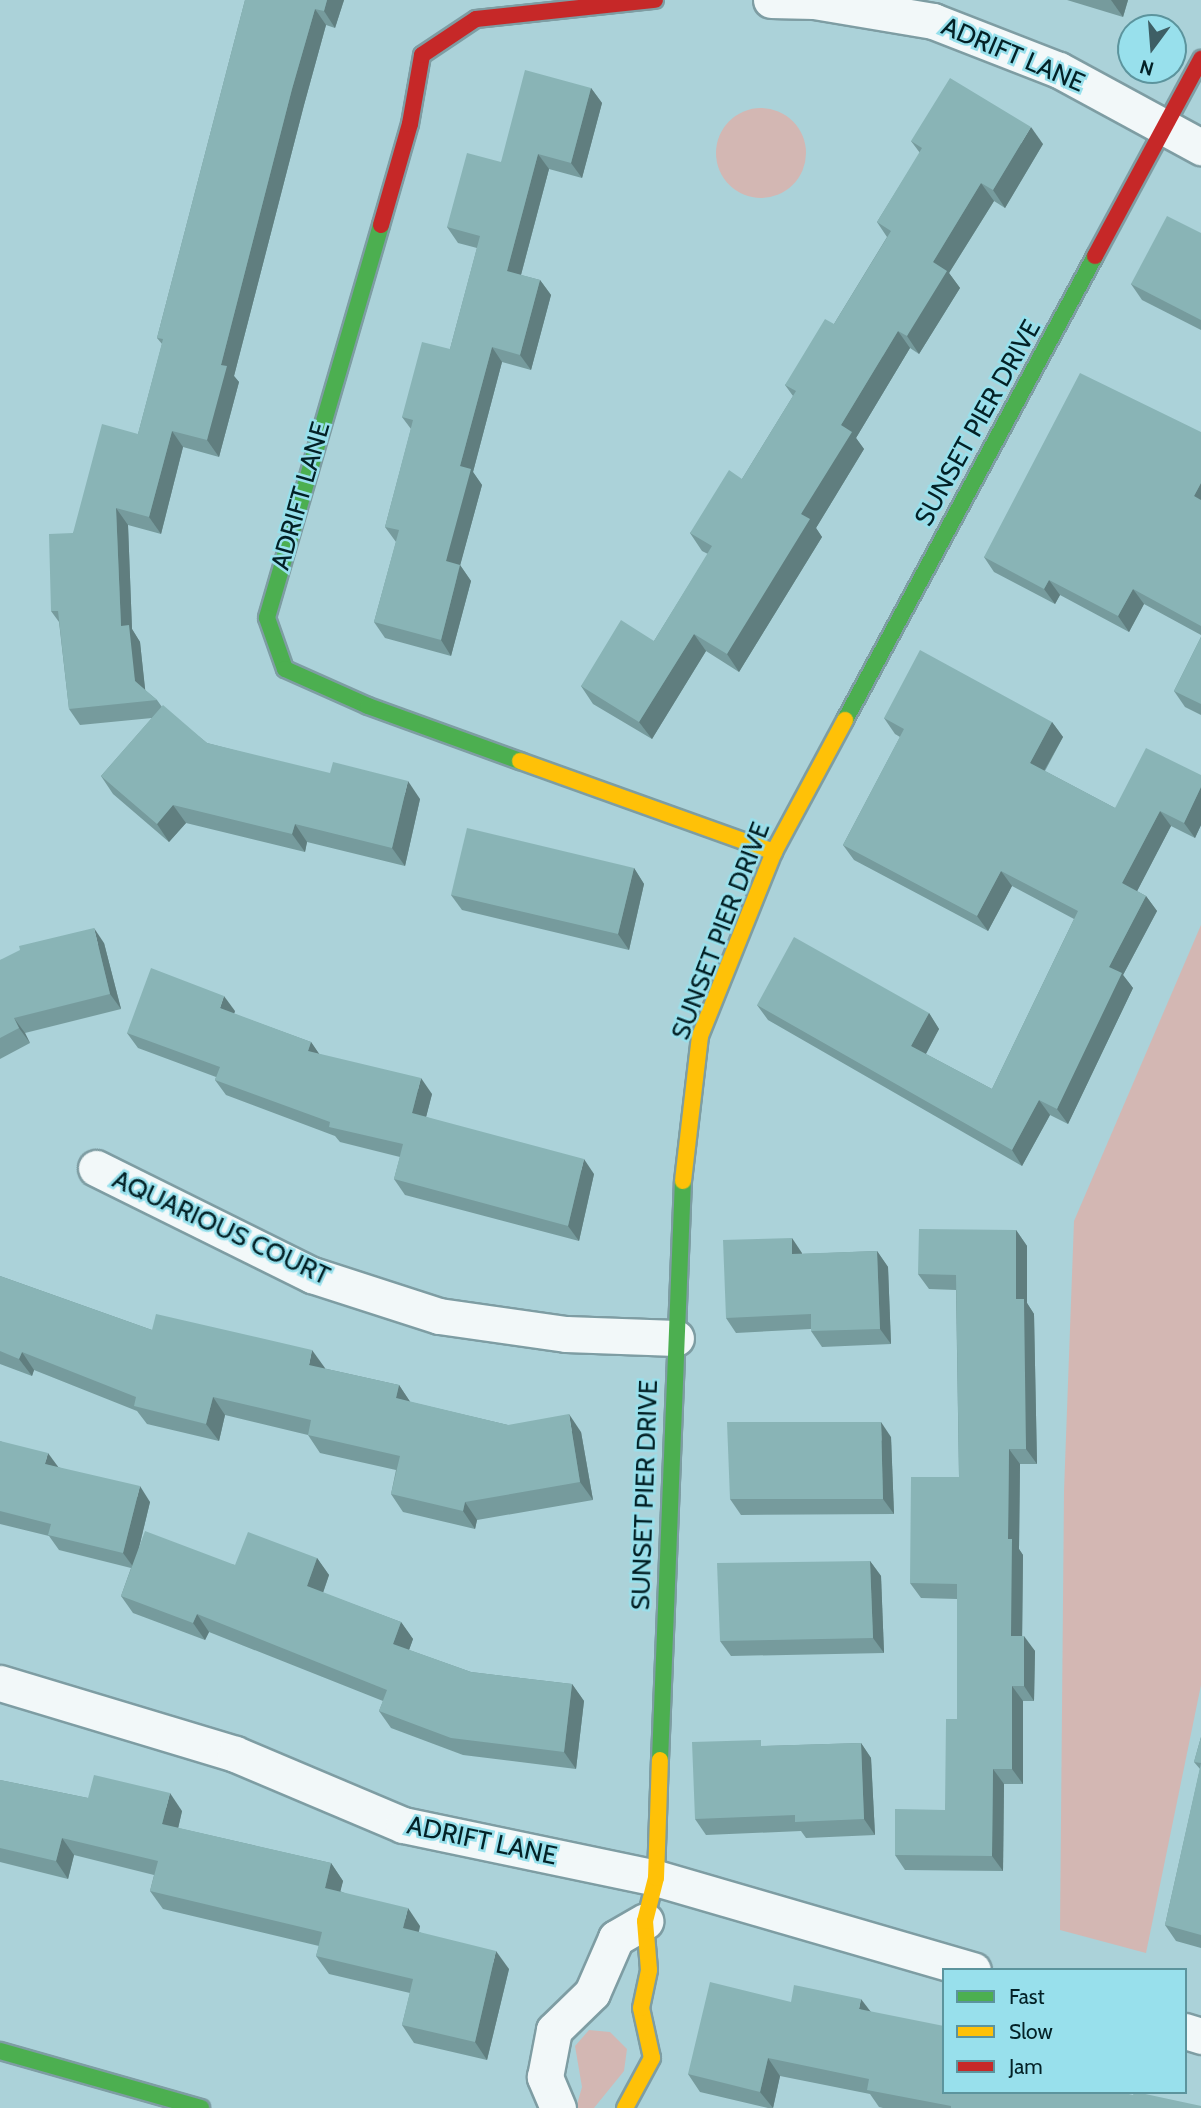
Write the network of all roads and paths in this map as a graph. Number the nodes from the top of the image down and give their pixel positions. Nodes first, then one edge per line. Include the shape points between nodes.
1 (655, 0) edge
2 (771, 0) edge
3 (1201, 59) edge
4 (1167, 127) junction
5 (1201, 148) edge
6 (774, 852) junction
7 (96, 1168) dead end
8 (676, 1338) junction
9 (0, 1683) edge
10 (656, 1878) junction
11 (645, 1921) junction
12 (965, 1968) edge
13 (593, 1993) junction
14 (641, 2008) junction
15 (0, 2051) edge
16 (201, 2108) edge
17 (558, 2108) edge
18 (625, 2108) edge

1 - 6 street, ADRIFT LANE via 477,19 422,55 410,124 267,618 285,669 369,706
2 - 4 street, ADRIFT LANE via 814,1 933,21 1059,70
3 - 4 street, SUNSET PIER DRIVE
4 - 5 street, ADRIFT LANE
4 - 6 street, SUNSET PIER DRIVE
6 - 8 street, SUNSET PIER DRIVE via 700,1037 680,1209
7 - 8 street, AQUARIOUS COURT via 312,1275 439,1316 566,1334
8 - 10 street, SUNSET PIER DRIVE
9 - 10 street, ADRIFT LANE via 235,1754 403,1825
10 - 11 street, SUNSET PIER DRIVE
10 - 12 street, ADRIFT LANE
11 - 13 street via 616,1937
11 - 14 street, SUNSET PIER DRIVE via 649,1970
13 - 14 street
13 - 17 street via 554,2030 545,2077
14 - 18 street via 652,2058
15 - 16 street

